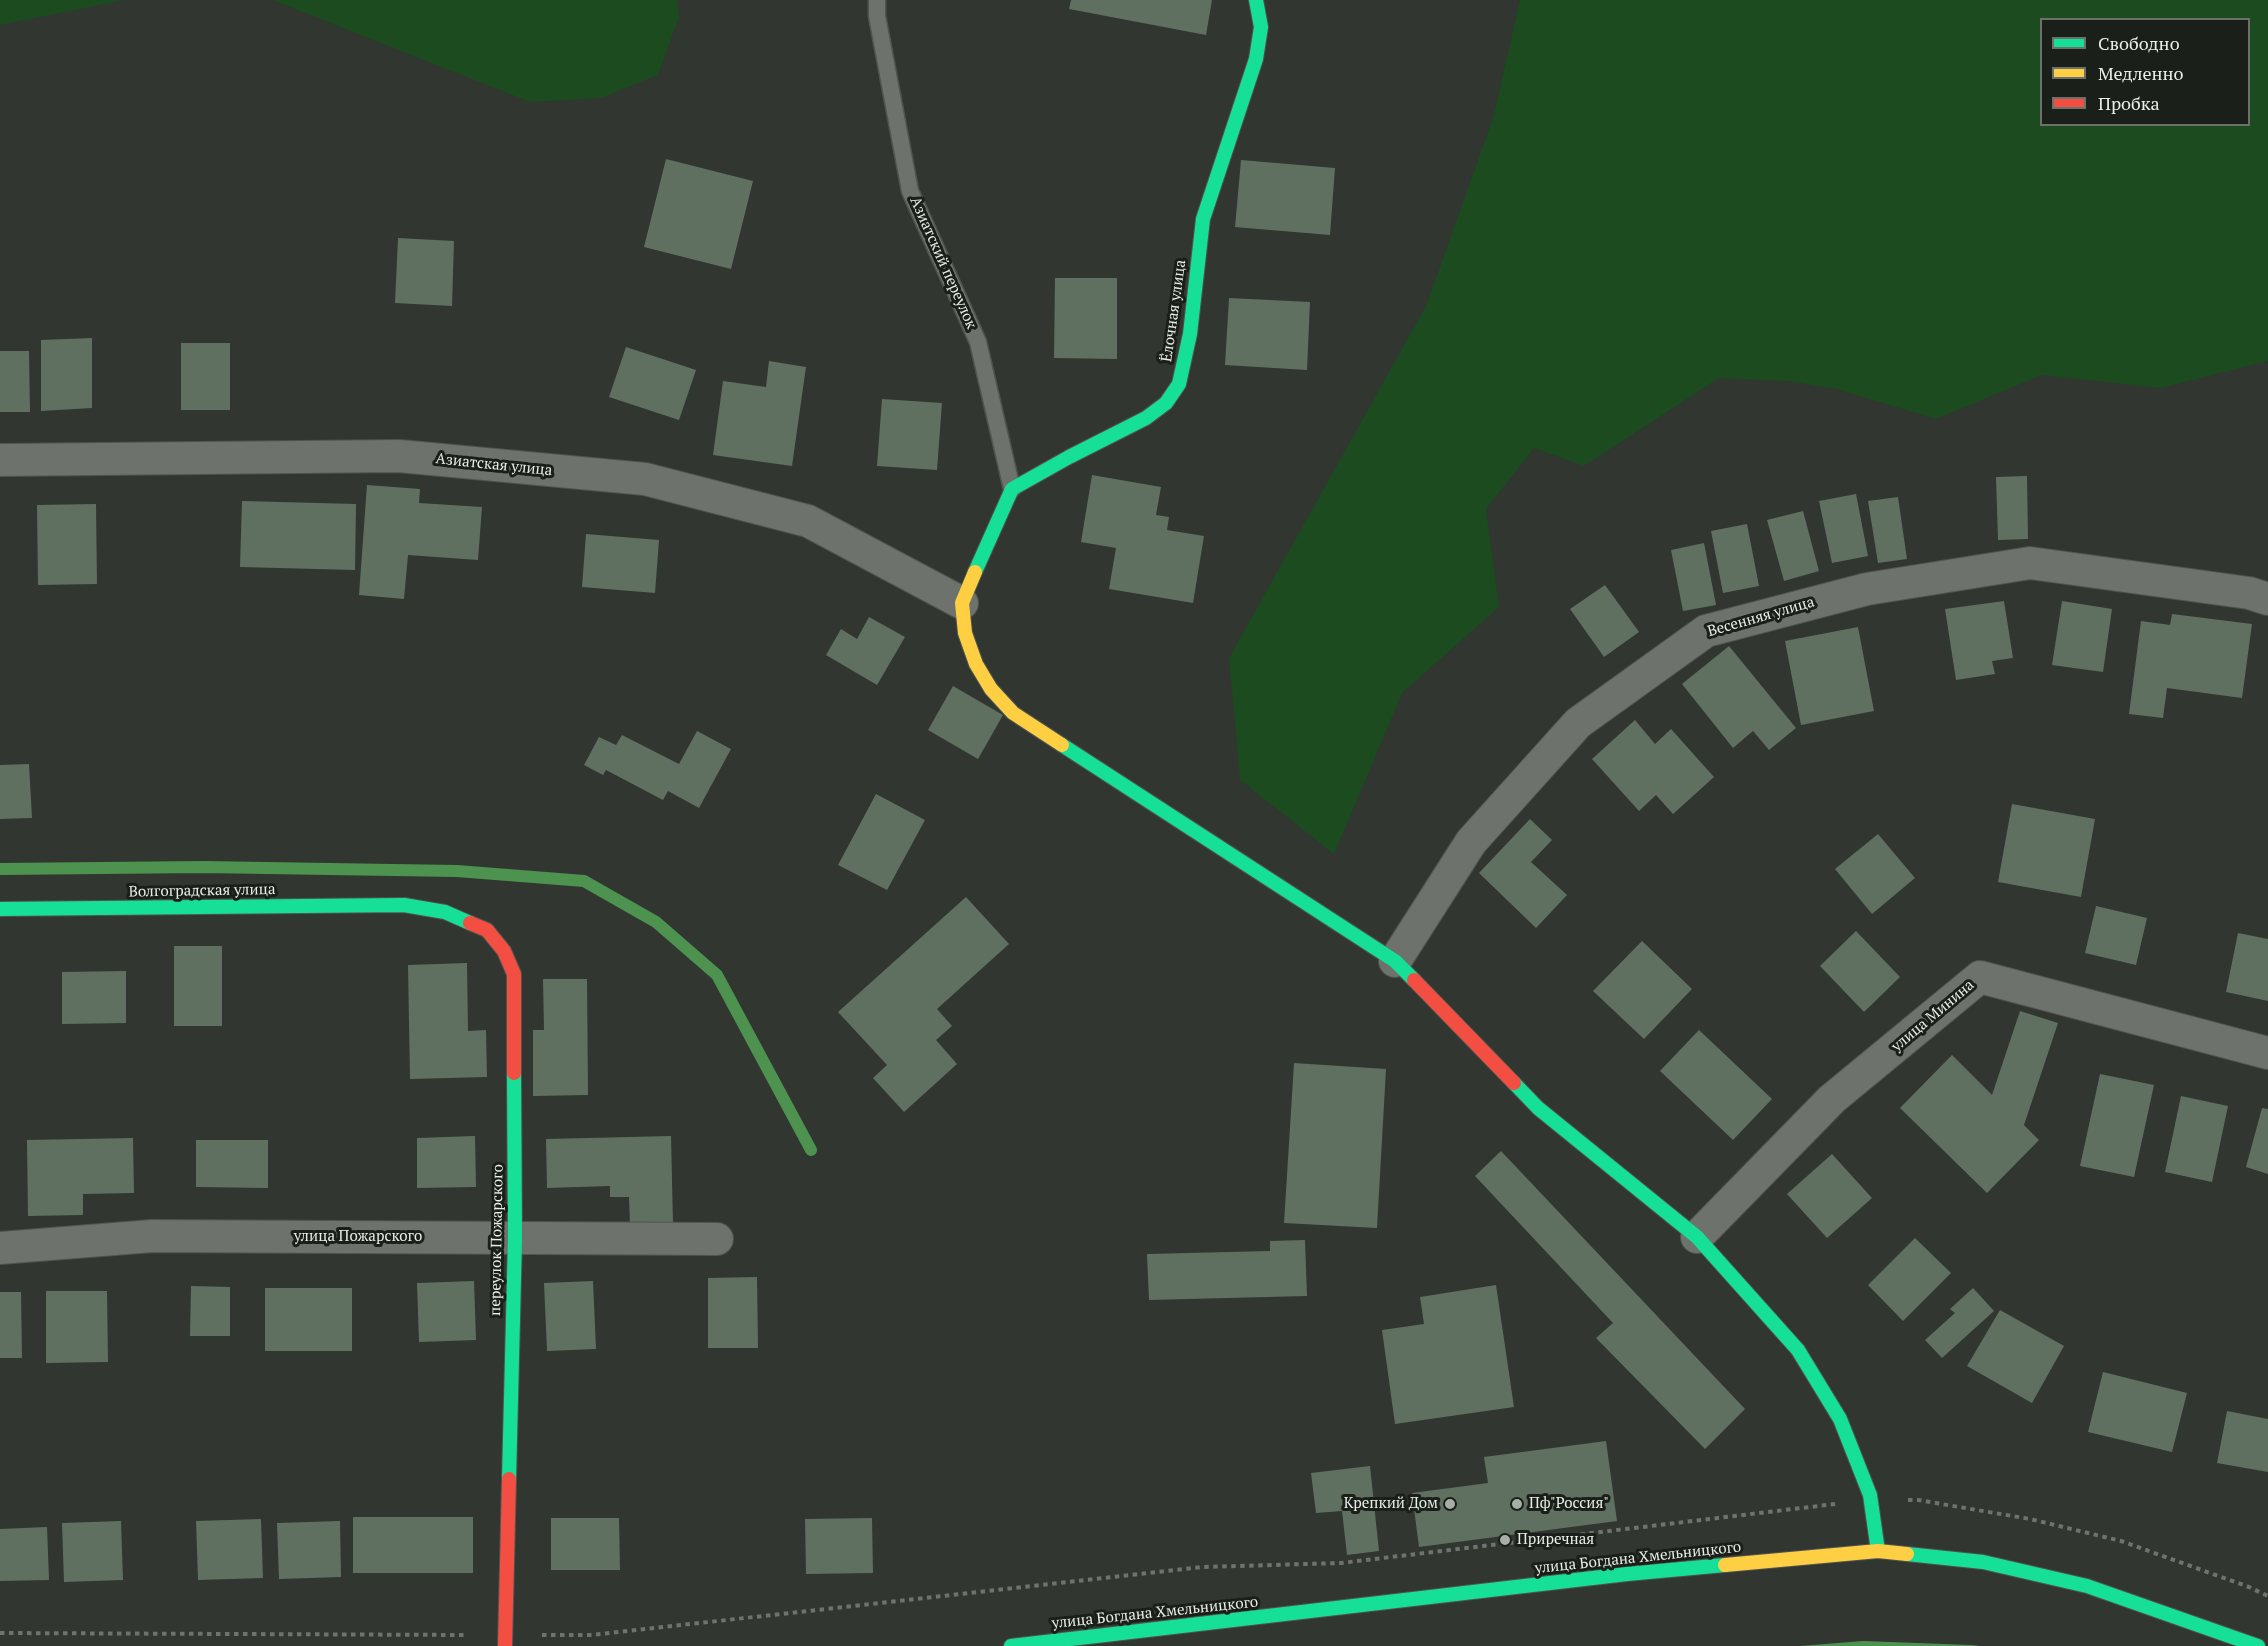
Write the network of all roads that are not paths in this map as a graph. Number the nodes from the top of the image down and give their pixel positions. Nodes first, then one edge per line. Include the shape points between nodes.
1 (877, 0) edge
2 (1256, 0) edge
3 (0, 460) edge
4 (1012, 489) junction
5 (2268, 599) edge
6 (963, 603) junction
7 (404, 905) joint
8 (0, 909) edge
9 (1395, 961) junction
10 (2268, 1053) edge
11 (1697, 1237) junction
12 (515, 1238) junction
13 (717, 1239) dead end
14 (0, 1248) edge
15 (1878, 1551) junction
16 (505, 1640) edge
17 (1011, 1646) edge
18 (2258, 1646) edge

1 - 4 lane, Азиатский переулок via 910,191 978,342
2 - 4 street, Ёлочная улица via 1261,27 1256,59 1203,219 1190,334 1179,384 1166,403 1146,418
3 - 6 street, Азиатская улица via 399,456 645,479 808,520
4 - 6 street
5 - 9 street, Весенняя улица via 2249,593 2030,563 1867,589 1706,631 1578,723 1471,842
6 - 9 street via 965,633 976,664 991,689 1013,713
7 - 8 street, Волгоградская улица
7 - 12 street, переулок Пожарского via 445,912 487,930 504,951 514,974
9 - 11 street via 1538,1108
10 - 11 street, улица Минина via 1980,976 1832,1099
11 - 15 street via 1798,1350 1840,1419 1871,1501
12 - 13 street, улица Пожарского
12 - 14 street, улица Пожарского via 152,1236
12 - 16 street, переулок Пожарского
15 - 17 street, улица Богдана Хмельницкого via 1627,1574
15 - 18 street, улица Богдана Хмельницкого via 1983,1562 2087,1586

